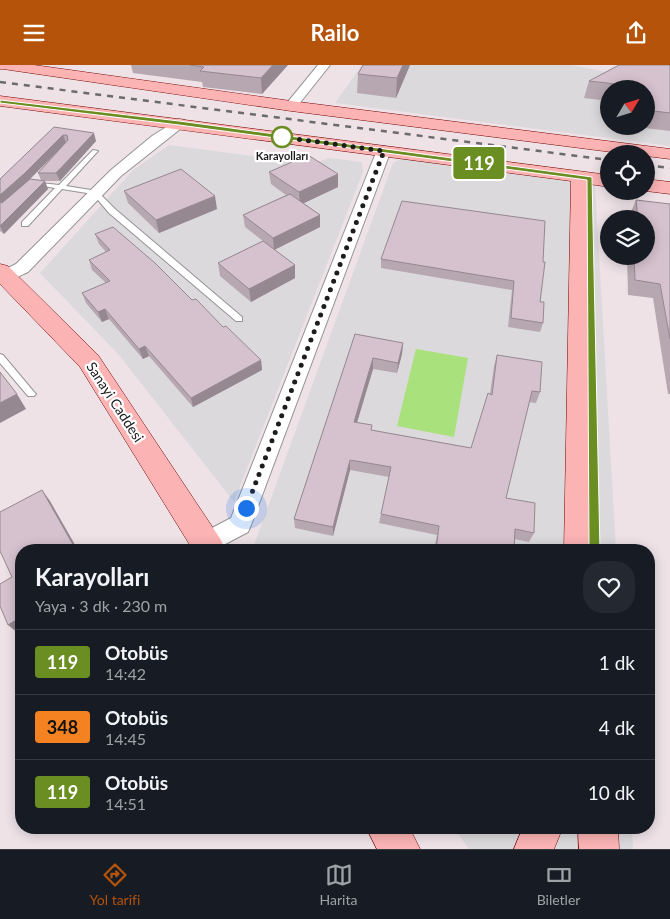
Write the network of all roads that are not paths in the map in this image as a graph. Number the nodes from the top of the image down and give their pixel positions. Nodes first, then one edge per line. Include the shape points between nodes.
1 (3, 65) edge
2 (324, 65) edge
3 (0, 101) edge
4 (291, 106) junction
5 (179, 123) junction
6 (95, 151) dead end
7 (384, 151) junction
8 (670, 154) edge
9 (38, 177) edge
10 (593, 179) edge
11 (32, 183) junction
12 (655, 186) edge
13 (61, 187) junction
14 (670, 188) edge
15 (25, 189) edge
16 (95, 192) junction
17 (25, 224) dead end
18 (2, 275) edge
19 (238, 319) dead end
20 (0, 357) edge
21 (31, 394) dead end
22 (206, 544) edge
23 (212, 544) edge
24 (579, 544) edge
25 (595, 544) edge
26 (390, 834) edge
27 (540, 834) edge
28 (598, 834) edge
29 (400, 849) edge
30 (534, 849) edge
31 (599, 849) edge

1 - 4 main road
2 - 4 street
3 - 5 main road
4 - 8 main road
5 - 7 main road
5 - 16 street via 126,163
6 - 13 lane
7 - 10 main road
7 - 23 street via 240,525
9 - 11 lane
10 - 24 main road
10 - 25 main road
11 - 13 lane
11 - 15 lane
12 - 14 main road
13 - 16 lane
13 - 17 lane
16 - 18 street via 22,268
16 - 19 lane via 112,211
18 - 22 main road, Sanayi Caddesi via 89,361
20 - 21 lane
26 - 29 main road
27 - 30 main road
28 - 31 main road

